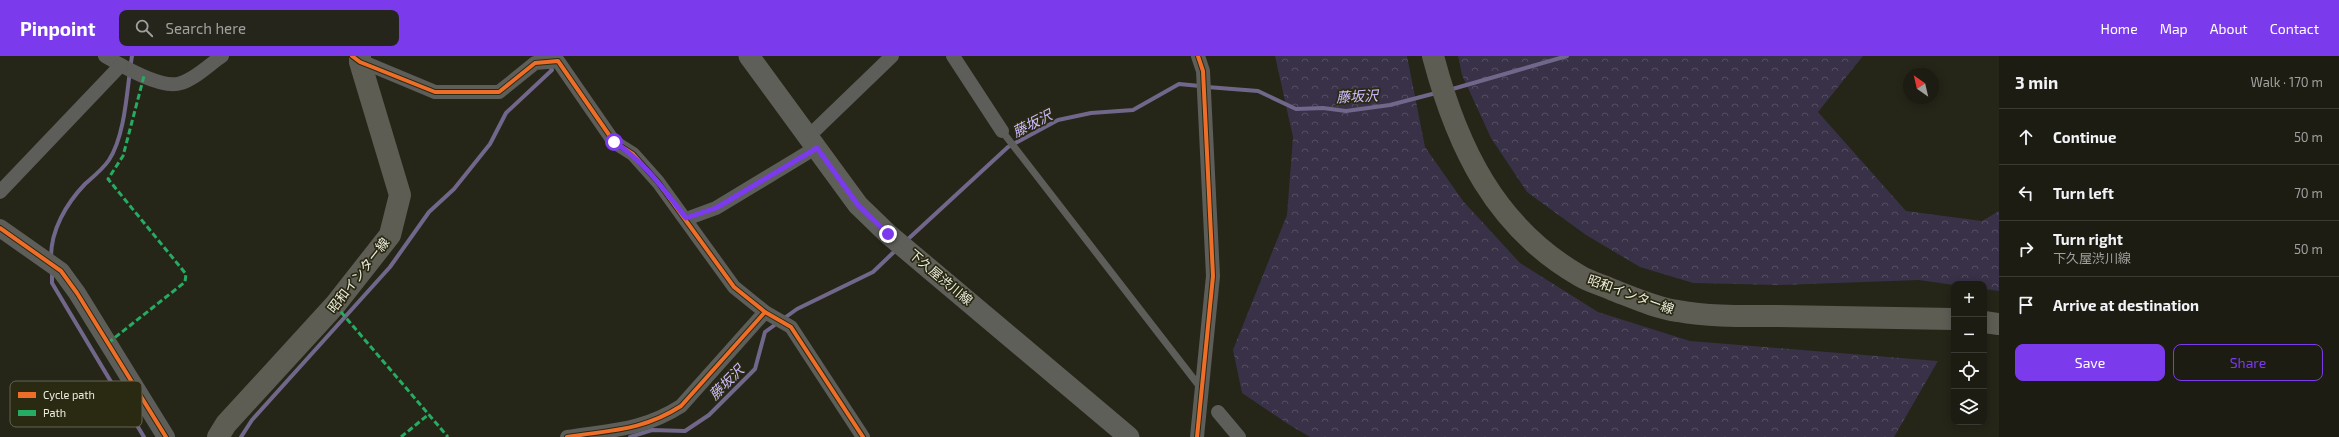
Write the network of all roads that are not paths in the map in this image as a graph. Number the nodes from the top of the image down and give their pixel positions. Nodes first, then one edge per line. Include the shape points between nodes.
1 (104, 56) edge
2 (222, 56) edge
3 (749, 56) edge
4 (892, 56) edge
5 (953, 56) edge
6 (1198, 56) edge
7 (1433, 56) edge
8 (357, 58) edge
9 (560, 58) edge
10 (121, 65) junction
11 (1002, 131) joint
12 (813, 142) junction
13 (0, 192) edge
14 (686, 218) junction
15 (0, 228) edge
16 (764, 312) junction
17 (1951, 318) edge
18 (1987, 322) edge
19 (1999, 324) edge
20 (131, 381) edge
21 (1202, 388) junction
22 (142, 398) edge
23 (1218, 412) dead end
24 (166, 437) edge
25 (218, 437) edge
26 (567, 437) edge
27 (863, 437) edge
28 (1129, 437) edge
29 (1197, 437) edge
30 (1239, 437) edge

1 - 10 street
2 - 10 street via 182,83 167,85
3 - 12 main road, 下久屋渋川線
4 - 12 street
5 - 11 street
6 - 21 street via 1204,78 1212,276
7 - 17 main road, 昭和インター線 via 1462,145 1479,177 1500,208 1522,232 1553,259 1581,276 1626,295 1679,312
8 - 9 street via 436,92 499,92 535,63
8 - 25 main road, 昭和インター線 via 400,195 390,235 335,306 226,424
9 - 14 street via 614,142 633,154
10 - 13 street
11 - 21 lane
12 - 14 street via 716,208
12 - 28 main road, 下久屋渋川線 via 858,205 888,234
14 - 16 street via 734,287
15 - 20 street via 61,270
16 - 26 street via 681,406 669,413 618,431
16 - 27 street via 791,327
18 - 19 main road
21 - 29 street
22 - 24 street
23 - 30 street

